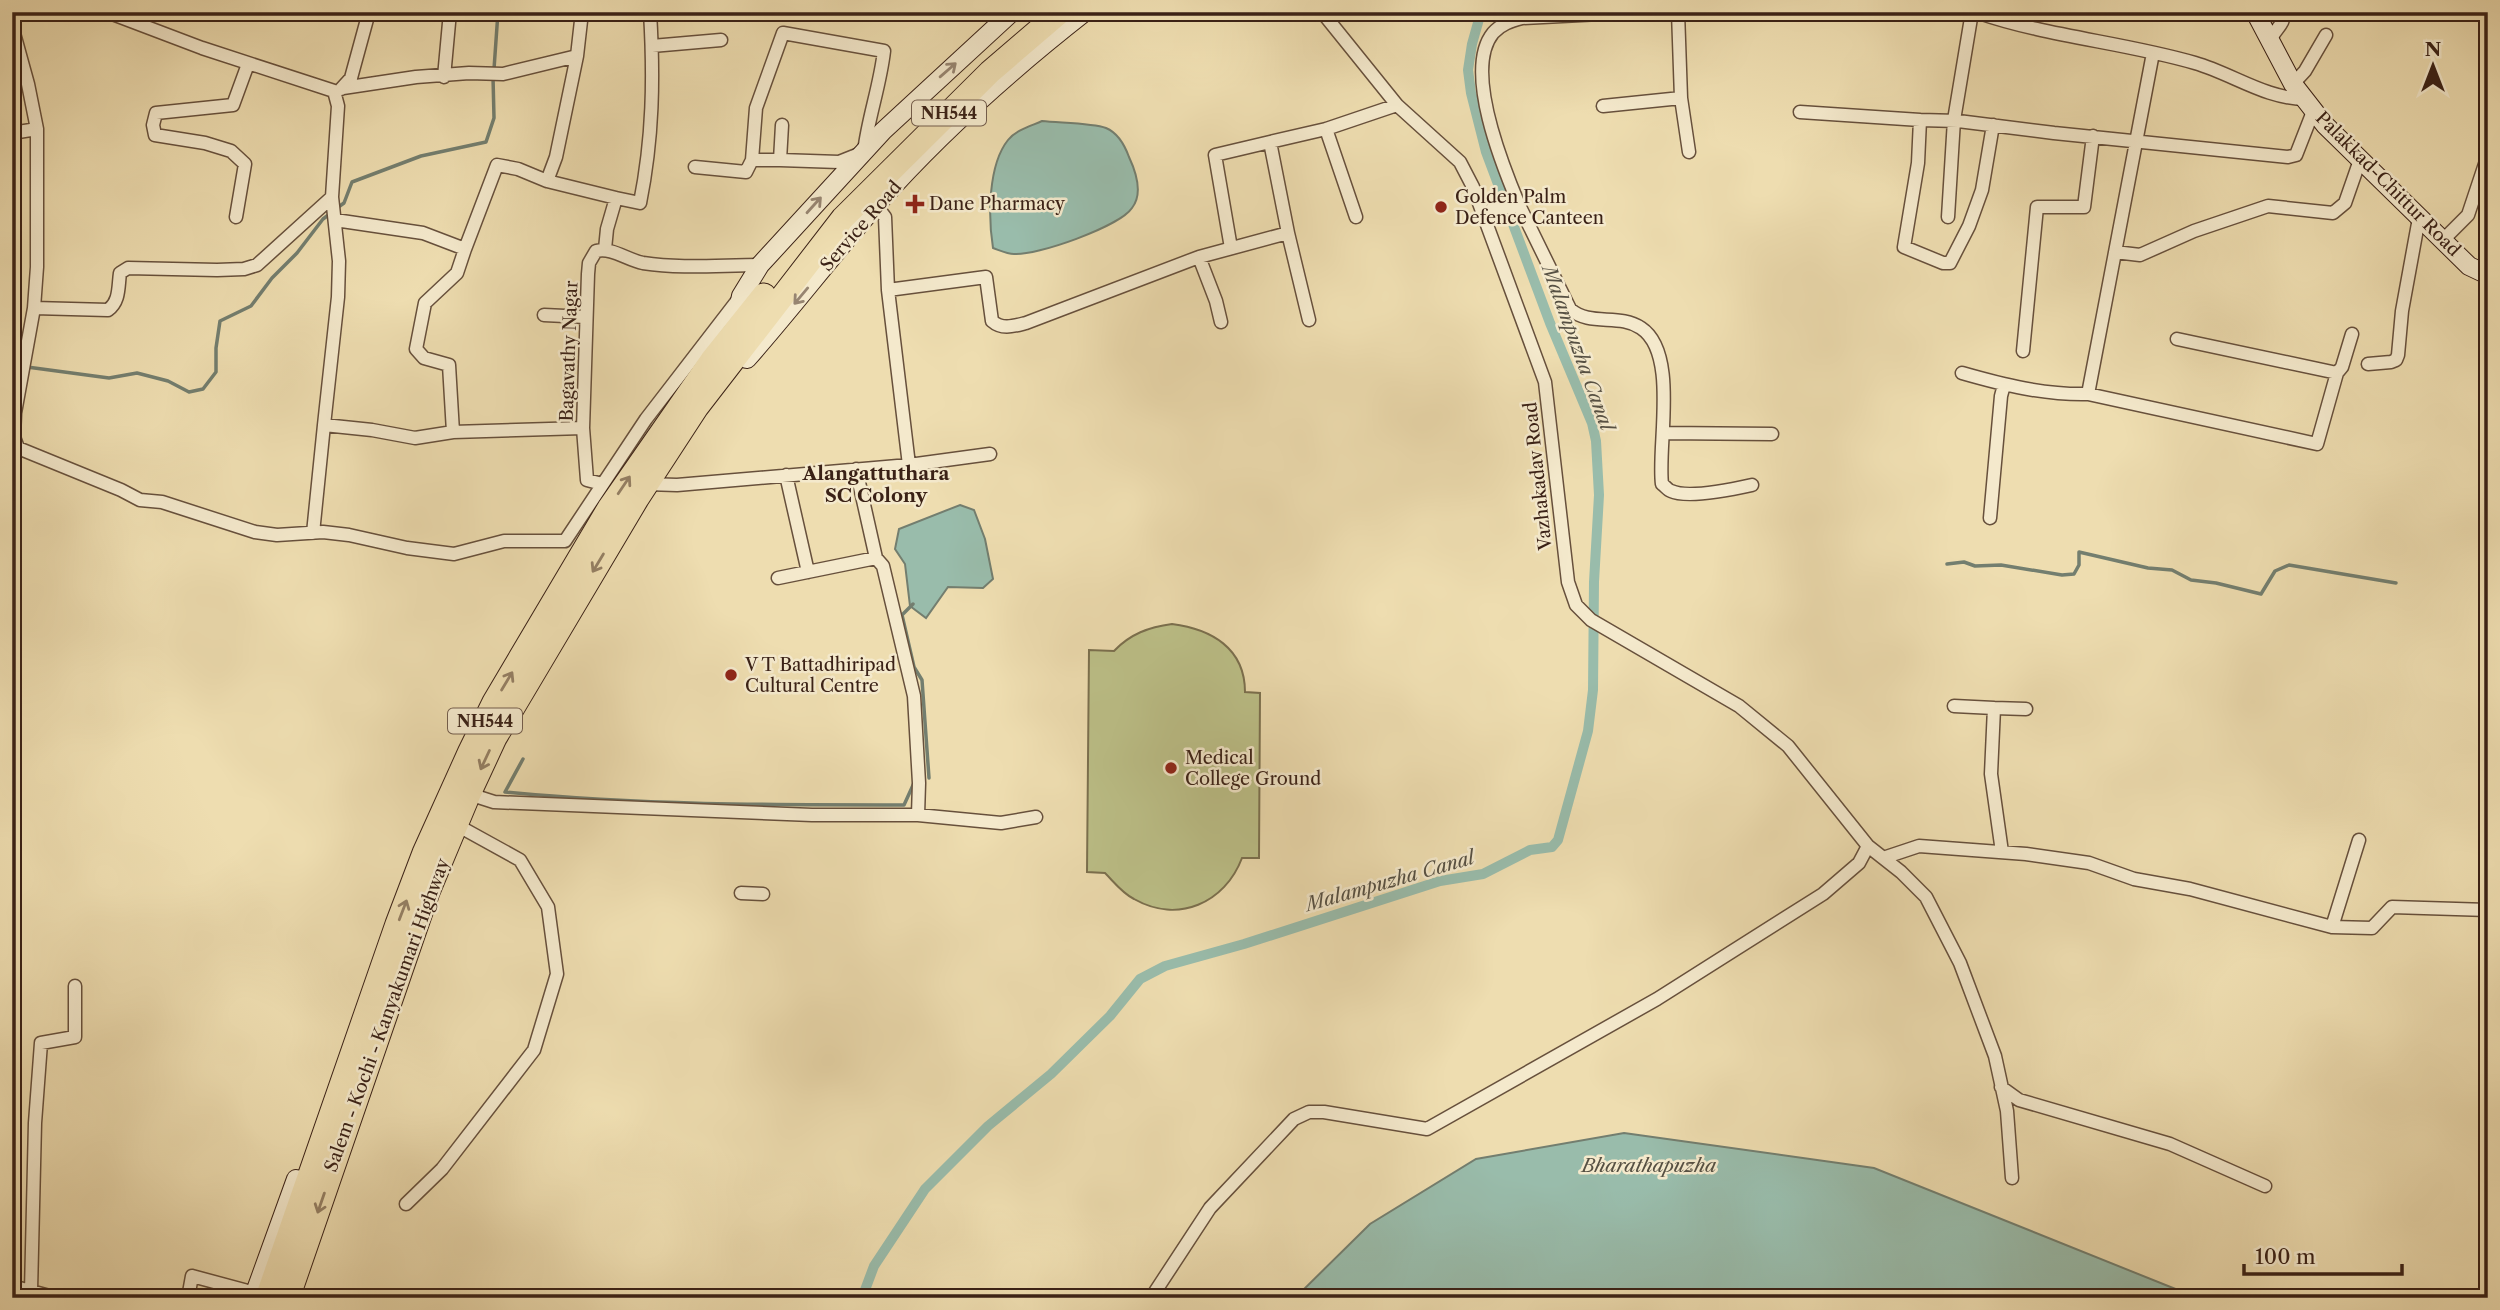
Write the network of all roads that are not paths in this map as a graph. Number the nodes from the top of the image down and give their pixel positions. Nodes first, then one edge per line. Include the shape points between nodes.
1 (107, 12) edge
2 (369, 12) edge
3 (450, 12) edge
4 (582, 12) edge
5 (650, 12) edge
6 (1012, 12) edge
7 (1040, 12) edge
8 (1060, 12) edge
9 (1085, 12) edge
10 (1322, 12) edge
11 (1639, 12) edge
12 (1678, 12) edge
13 (1974, 12) edge
14 (2255, 12) edge
15 (2284, 12) edge
16 (12, 26) edge
17 (2326, 35) dead end
18 (2271, 39) junction
19 (721, 40) dead end
20 (652, 46) junction
21 (2153, 53) junction
22 (577, 56) junction
23 (17, 60) edge
24 (248, 64) junction
25 (444, 77) junction
26 (2293, 84) junction
27 (339, 90) junction
28 (1681, 98) junction
29 (2310, 104) junction
30 (1397, 105) junction
31 (1603, 106) dead end
32 (1800, 112) dead end
33 (1920, 120) junction
34 (1954, 120) junction
35 (782, 125) dead end
36 (1993, 125) junction
37 (1326, 129) junction
38 (37, 130) junction
39 (12, 133) edge
40 (2093, 136) junction
41 (2137, 141) junction
42 (1270, 142) junction
43 (864, 152) junction
44 (1689, 152) dead end
45 (2488, 155) edge
46 (752, 160) junction
47 (780, 160) junction
48 (2360, 160) junction
49 (695, 167) dead end
50 (547, 181) junction
51 (616, 198) junction
52 (876, 205) junction
53 (1519, 205) junction
54 (334, 209) junction
55 (1484, 212) junction
56 (236, 217) dead end
57 (1356, 217) dead end
58 (1948, 217) dead end
59 (2419, 218) junction
60 (1288, 233) junction
61 (2442, 241) junction
62 (465, 248) junction
63 (1231, 248) junction
64 (604, 249) junction
65 (2115, 252) junction
66 (1199, 257) junction
67 (760, 265) junction
68 (2488, 275) edge
69 (888, 290) junction
70 (741, 296) junction
71 (34, 308) junction
72 (544, 315) dead end
73 (586, 317) junction
74 (1309, 320) dead end
75 (1221, 322) dead end
76 (734, 332) junction
77 (2352, 334) dead end
78 (2177, 339) dead end
79 (2022, 351) dead end
80 (711, 361) junction
81 (2368, 364) dead end
82 (680, 372) junction
83 (1962, 373) dead end
84 (2337, 373) junction
85 (2004, 385) junction
86 (2088, 394) junction
87 (324, 425) junction
88 (583, 428) junction
89 (453, 432) junction
90 (1664, 433) junction
91 (1772, 434) dead end
92 (13, 437) edge
93 (990, 454) dead end
94 (660, 463) junction
95 (909, 465) junction
96 (856, 469) junction
97 (786, 475) junction
98 (602, 484) junction
99 (646, 484) junction
100 (1752, 485) dead end
101 (1990, 518) dead end
102 (313, 533) junction
103 (876, 558) junction
104 (808, 572) junction
105 (778, 578) dead end
106 (1954, 706) dead end
107 (1994, 708) junction
108 (2026, 709) dead end
109 (469, 794) junction
110 (918, 815) junction
111 (1036, 817) dead end
112 (448, 821) junction
113 (2359, 841) dead end
114 (1868, 846) junction
115 (2001, 852) junction
116 (1883, 858) junction
117 (741, 893) dead end
118 (763, 894) dead end
119 (2488, 910) edge
120 (2332, 927) junction
121 (75, 986) dead end
122 (2001, 1087) junction
123 (2012, 1178) dead end
124 (2265, 1186) dead end
125 (406, 1205) dead end
126 (12, 1286) edge
127 (31, 1291) junction
128 (258, 1296) edge
129 (57, 1298) edge
130 (188, 1298) edge
131 (288, 1298) edge
132 (1151, 1298) edge

1 - 24 street
2 - 27 street via 351,78
3 - 25 street
4 - 22 street
5 - 20 street
43 -> 6 street
7 - 76 highway, Salem - Kochi - Kanyakumari Highway / NH544 via 957,85 830,211
8 - 94 highway, Salem - Kochi - Kanyakumari Highway / NH544 via 990,72 843,218 697,407
9 - 52 street, Service Road via 962,116
10 - 30 street, Vazhakadav Road
11 - 53 street via 1522,18 1496,30 1483,64 1490,130
12 - 28 street
13 - 21 street via 2016,26
13 - 34 street
14 - 18 street, Palakkad-Chittur Road
15 - 18 street
16 - 23 street
17 - 26 street
18 - 26 street, Palakkad-Chittur Road
19 - 20 street
20 - 51 street via 649,157 640,203
21 - 29 street via 2195,62 2261,90
21 - 41 street
22 - 25 street via 503,74
22 - 50 street
23 - 38 street
24 - 27 street
24 - 56 street via 233,105 156,113 153,125 155,135 232,151 244,164
25 - 27 street
26 - 29 street, Palakkad-Chittur Road
27 - 54 street
28 - 31 street
28 - 44 street
29 - 41 street via 2296,155
29 - 48 street, Palakkad-Chittur Road
30 - 37 street
30 - 55 street, Vazhakadav Road via 1460,162
32 - 33 street
33 - 34 street
33 - 36 street via 1904,247 1943,263 1951,263 1969,226 1982,190
34 - 36 street
34 - 58 street
35 - 47 street
36 - 40 street
37 - 42 street
37 - 57 street
38 - 39 street
38 - 71 street
40 - 41 street
40 - 79 street via 2084,207 2037,207
41 - 65 street
42 - 60 street
42 - 63 street via 1215,155
43 - 46 street via 884,51 783,33 756,108
43 - 47 street via 839,162
67 -> 43 street
45 - 61 street via 2468,215
46 - 47 street
46 - 49 street via 746,172
48 - 59 street, Palakkad-Chittur Road
48 - 65 street via 2345,203 2333,213 2268,206 2194,231 2140,256
50 - 51 street
50 - 62 street via 497,165
51 - 64 street, Bagavathy Nagar
52 - 69 street via 884,217
52 -> 94 street, Service Road via 734,373 682,445
53 - 55 street
53 - 90 street via 1570,309 1577,316 1620,320 1642,328 1654,345 1663,383
54 - 62 street
54 - 71 street via 257,265 217,270 128,268 120,273 118,294 108,310
54 - 87 street via 338,297
55 - 114 street, Vazhakadav Road via 1545,382 1568,582 1576,605 1591,620 1739,706 1778,738
59 - 61 street, Palakkad-Chittur Road
59 - 81 street via 2398,355 2391,362
60 - 63 street
60 - 74 street
61 - 68 street, Palakkad-Chittur Road via 2469,266
62 - 89 street via 457,273 425,303 416,349 424,358 449,365
63 - 66 street
64 - 67 street via 639,262 683,268
64 - 73 street, Bagavathy Nagar via 596,251 589,263
65 - 86 street
66 - 69 street via 1008,327 992,321 986,277
66 - 75 street
67 - 70 street
69 - 95 street
70 - 76 street
70 - 82 street
71 - 92 street
72 - 73 street
73 - 88 street, Bagavathy Nagar
76 - 80 highway, Salem - Kochi - Kanyakumari Highway / NH544
77 - 84 street
78 - 84 street
80 - 82 highway
112 -> 80 highway, Salem - Kochi - Kanyakumari Highway / NH544 via 494,702 587,544
82 - 98 street
83 - 85 street
84 - 86 street via 2317,444
85 - 86 street
85 - 101 street
87 - 89 street via 415,438
87 - 102 street
88 - 89 street
88 - 98 street, Bagavathy Nagar via 587,480
90 - 91 street
90 - 100 street via 1660,470 1662,484 1672,492 1709,493
92 - 102 street via 19,448 140,500 162,502 255,532
93 - 95 street
94 - 99 highway, Salem - Kochi - Kanyakumari Highway / NH544
95 - 96 street
96 - 97 street
96 - 103 street
97 - 99 street
97 - 104 street
98 - 102 street via 565,541 505,541 454,555 349,535
99 -> 109 highway, Salem - Kochi - Kanyakumari Highway / NH544 via 495,738
103 - 104 street
103 - 110 street via 883,566 914,696
104 - 105 street
106 - 107 street
107 - 108 street
107 - 115 street via 1991,774
109 - 110 street via 494,802 812,816
109 - 112 highway, Salem - Kochi - Kanyakumari Highway / NH544
110 - 111 street via 1001,823
112 - 125 street via 520,860 548,907 557,974 534,1050 442,1168
128 -> 112 highway, Salem - Kochi - Kanyakumari Highway / NH544 via 386,955
112 -> 131 highway, Salem - Kochi - Kanyakumari Highway / NH544 via 428,892
113 - 120 street
114 - 116 street
114 - 132 street via 1859,863 1823,894 1657,999 1427,1129 1324,1112 1294,1119 1210,1208
115 - 116 street via 1919,846
115 - 120 street via 2089,863 2134,879
116 - 122 street via 1918,889 1961,963 1995,1056
117 - 118 street
119 - 120 street via 2392,906 2372,928
121 - 127 street via 75,1037 41,1043
122 - 123 street
122 - 124 street via 2019,1100 2170,1144
126 - 127 street
127 - 129 street
128 - 130 street via 192,1276

